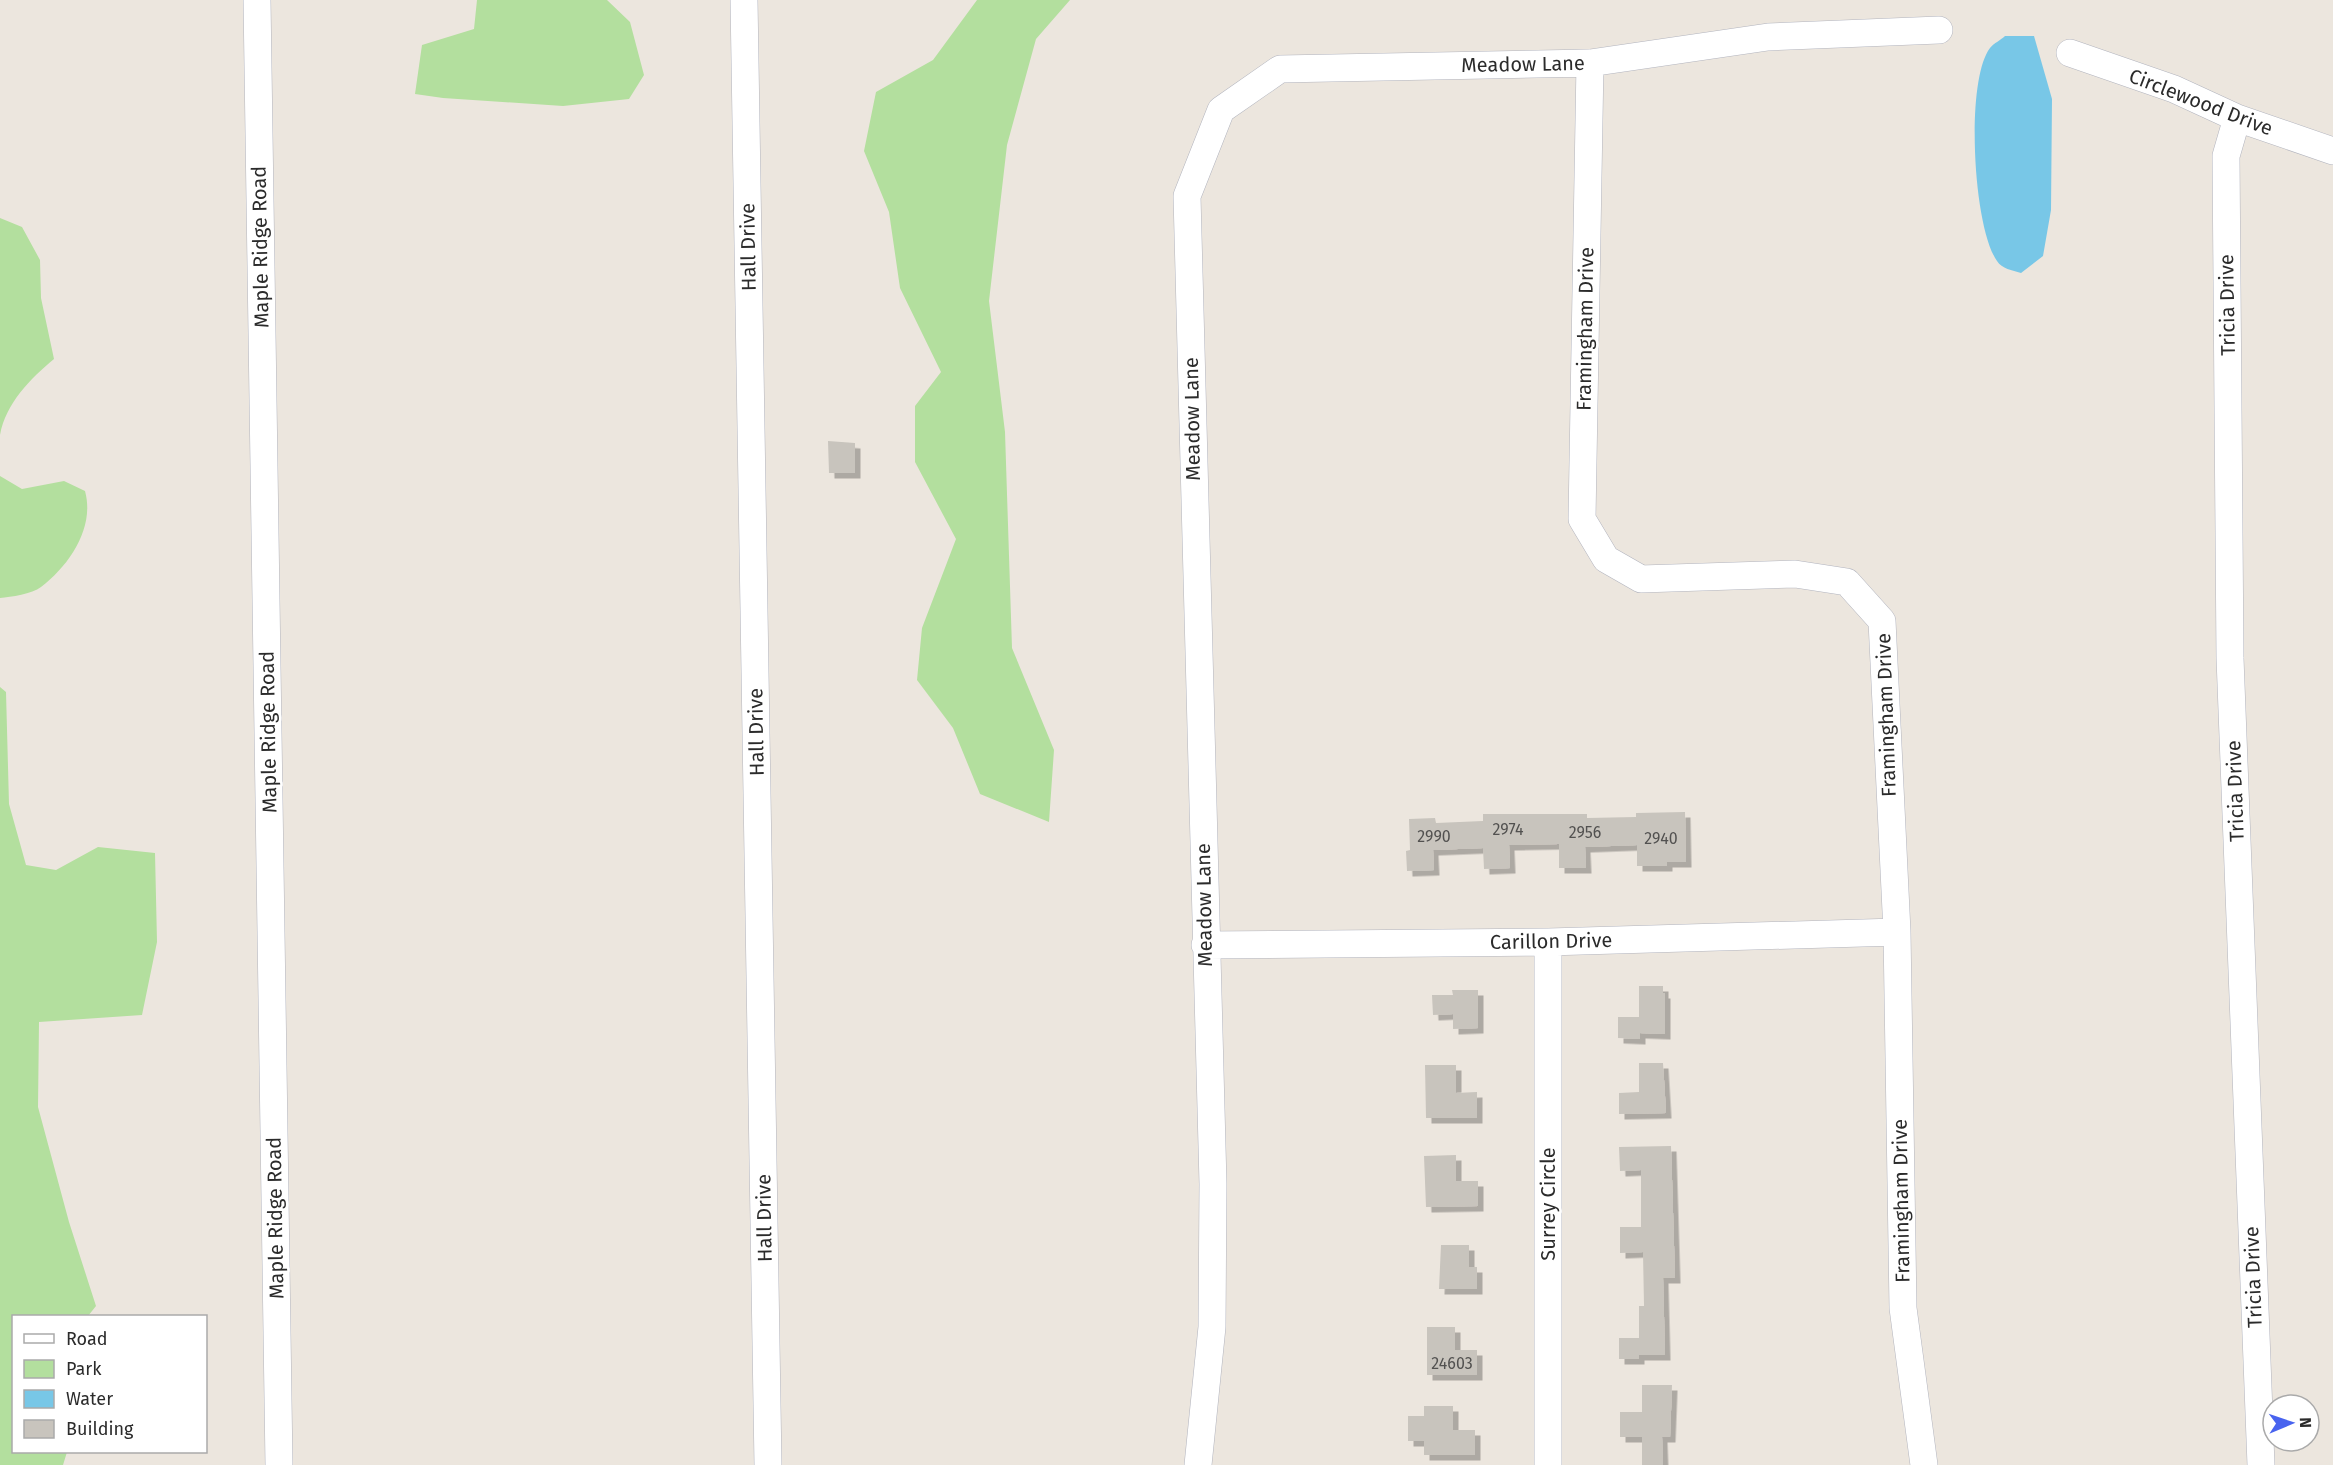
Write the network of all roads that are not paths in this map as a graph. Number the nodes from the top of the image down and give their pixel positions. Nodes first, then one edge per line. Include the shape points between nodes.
1 (257, 0) edge
2 (744, 0) edge
3 (1939, 30) dead end
4 (2070, 53) dead end
5 (1590, 63) junction
6 (2237, 118) junction
7 (2333, 151) edge
8 (1896, 932) junction
9 (1548, 942) junction
10 (1205, 945) junction
11 (279, 1465) edge
12 (768, 1465) edge
13 (1198, 1465) edge
14 (1548, 1465) edge
15 (1924, 1465) edge
16 (2261, 1465) edge

1 - 11 street, Maple Ridge Road
2 - 12 street, Hall Drive
3 - 5 street, Meadow Lane via 1768,37
4 - 6 street, Circlewood Drive via 2174,89
5 - 8 street, Framingham Drive via 1582,519 1606,559 1641,579 1795,574 1847,582 1882,621
5 - 10 street, Meadow Lane via 1280,69 1221,110 1187,196
6 - 7 street, Circlewood Drive
6 - 16 street, Tricia Drive via 2226,156 2230,658
8 - 9 street, Carillon Drive
8 - 15 street, Framingham Drive via 1904,1308
9 - 10 street, Carillon Drive
9 - 14 street, Surrey Circle
10 - 13 street, Meadow Lane via 1213,1184 1212,1327

